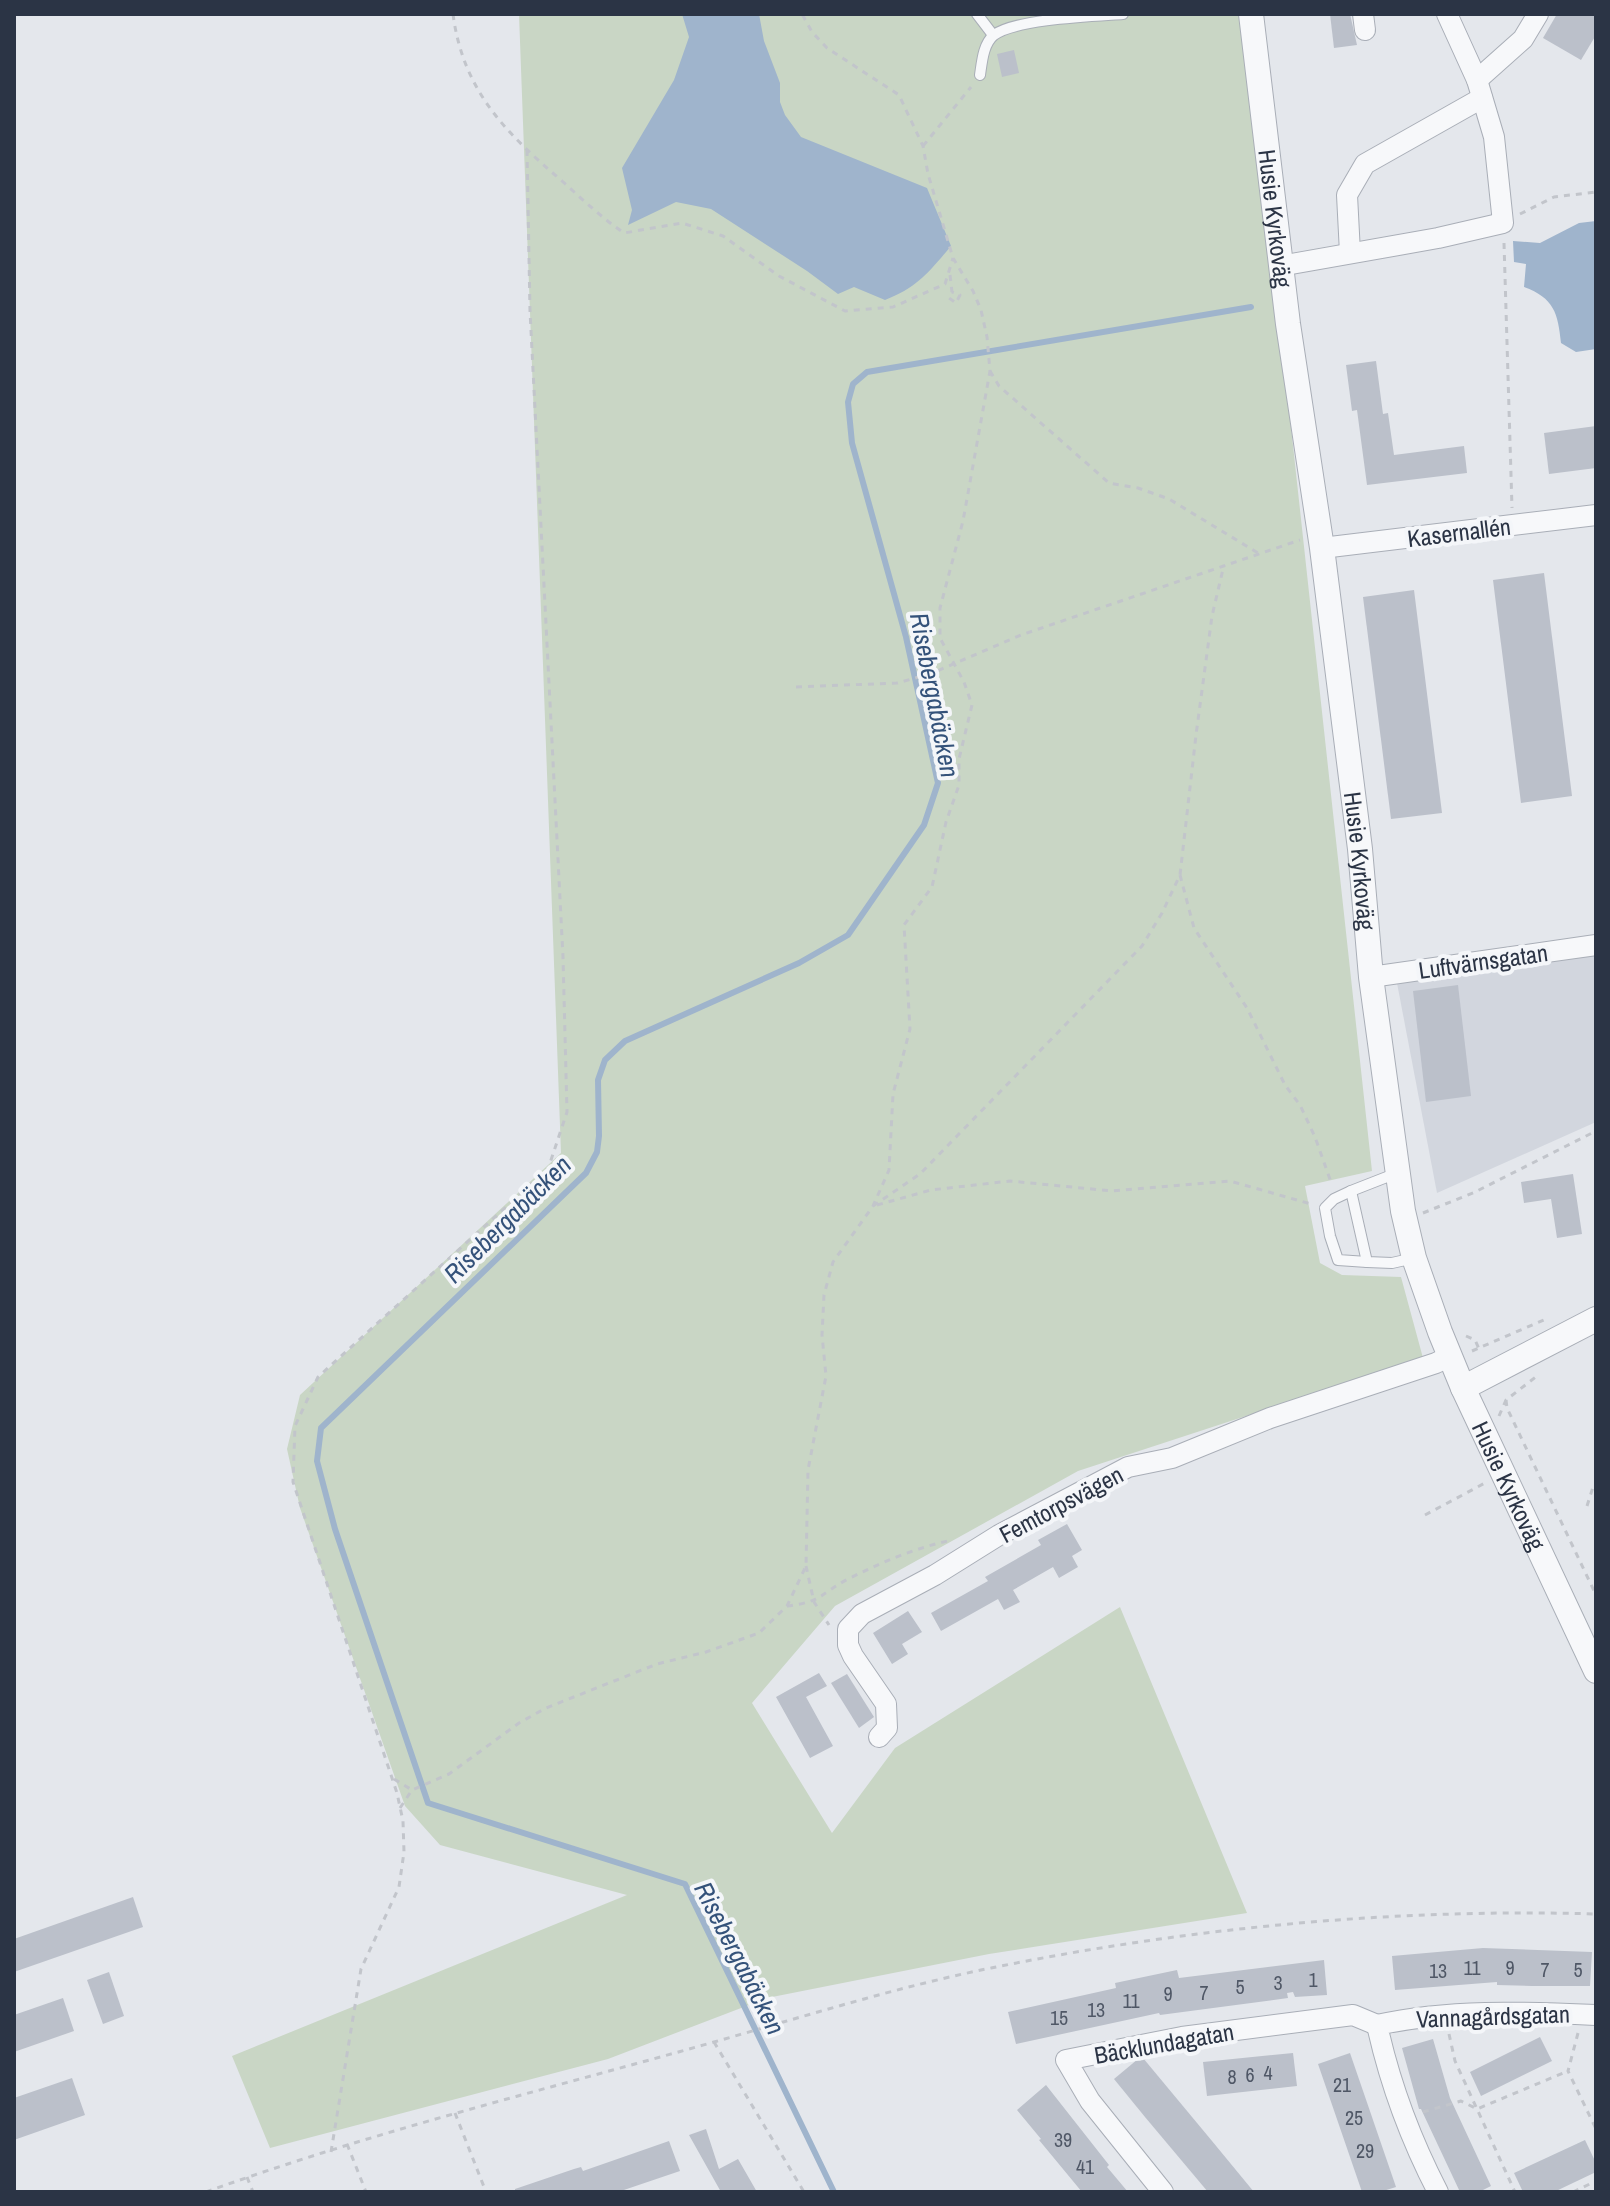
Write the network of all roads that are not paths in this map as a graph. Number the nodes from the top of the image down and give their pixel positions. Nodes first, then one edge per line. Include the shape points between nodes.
1 (977, 14) edge
2 (1123, 14) edge
3 (1251, 14) edge
4 (1447, 14) edge
5 (1538, 14) edge
6 (993, 35) junction
7 (980, 75) road end
8 (1480, 89) junction
9 (1350, 253) junction
10 (1280, 266) junction
11 (1596, 515) edge
12 (1321, 541) junction
13 (1596, 945) edge
14 (1371, 977) junction
15 (1397, 1173) junction
16 (1351, 1191) junction
17 (1414, 1258) junction
18 (1367, 1262) junction
19 (1596, 1319) edge
20 (1450, 1356) junction
21 (1463, 1388) junction
22 (1596, 1671) edge
23 (879, 1737) dead end
24 (1588, 2014) edge
25 (1377, 2025) junction
26 (1163, 2192) edge
27 (1438, 2192) edge

1 - 6 lane
2 - 6 lane via 1012,27
3 - 10 street, Husie Kyrkoväg
4 - 8 street
5 - 8 street
6 - 7 lane
8 - 9 street via 1365,164 1347,195
8 - 9 street via 1494,137 1503,223
9 - 10 street
10 - 12 street, Husie Kyrkoväg
11 - 12 street, Kasernallén
12 - 14 street, Husie Kyrkoväg
13 - 14 street, Luftvärnsgatan
14 - 15 street, Husie Kyrkoväg
15 - 16 lane
15 - 17 street, Husie Kyrkoväg
16 - 18 lane
16 - 18 lane via 1325,1208 1330,1236 1338,1260
17 - 18 lane
17 - 20 street, Husie Kyrkoväg
19 - 21 street
20 - 21 street, Husie Kyrkoväg
20 - 23 street, Femtorpsvägen via 1172,1458 1128,1467 862,1614 848,1629 848,1645 886,1704 887,1728
21 - 22 street, Husie Kyrkoväg
24 - 25 street, Vannagårdsgatan via 1499,2011 1418,2016
25 - 26 street, Bäcklundagatan via 1353,2015 1182,2037 1066,2060 1090,2101
25 - 27 street via 1403,2118

